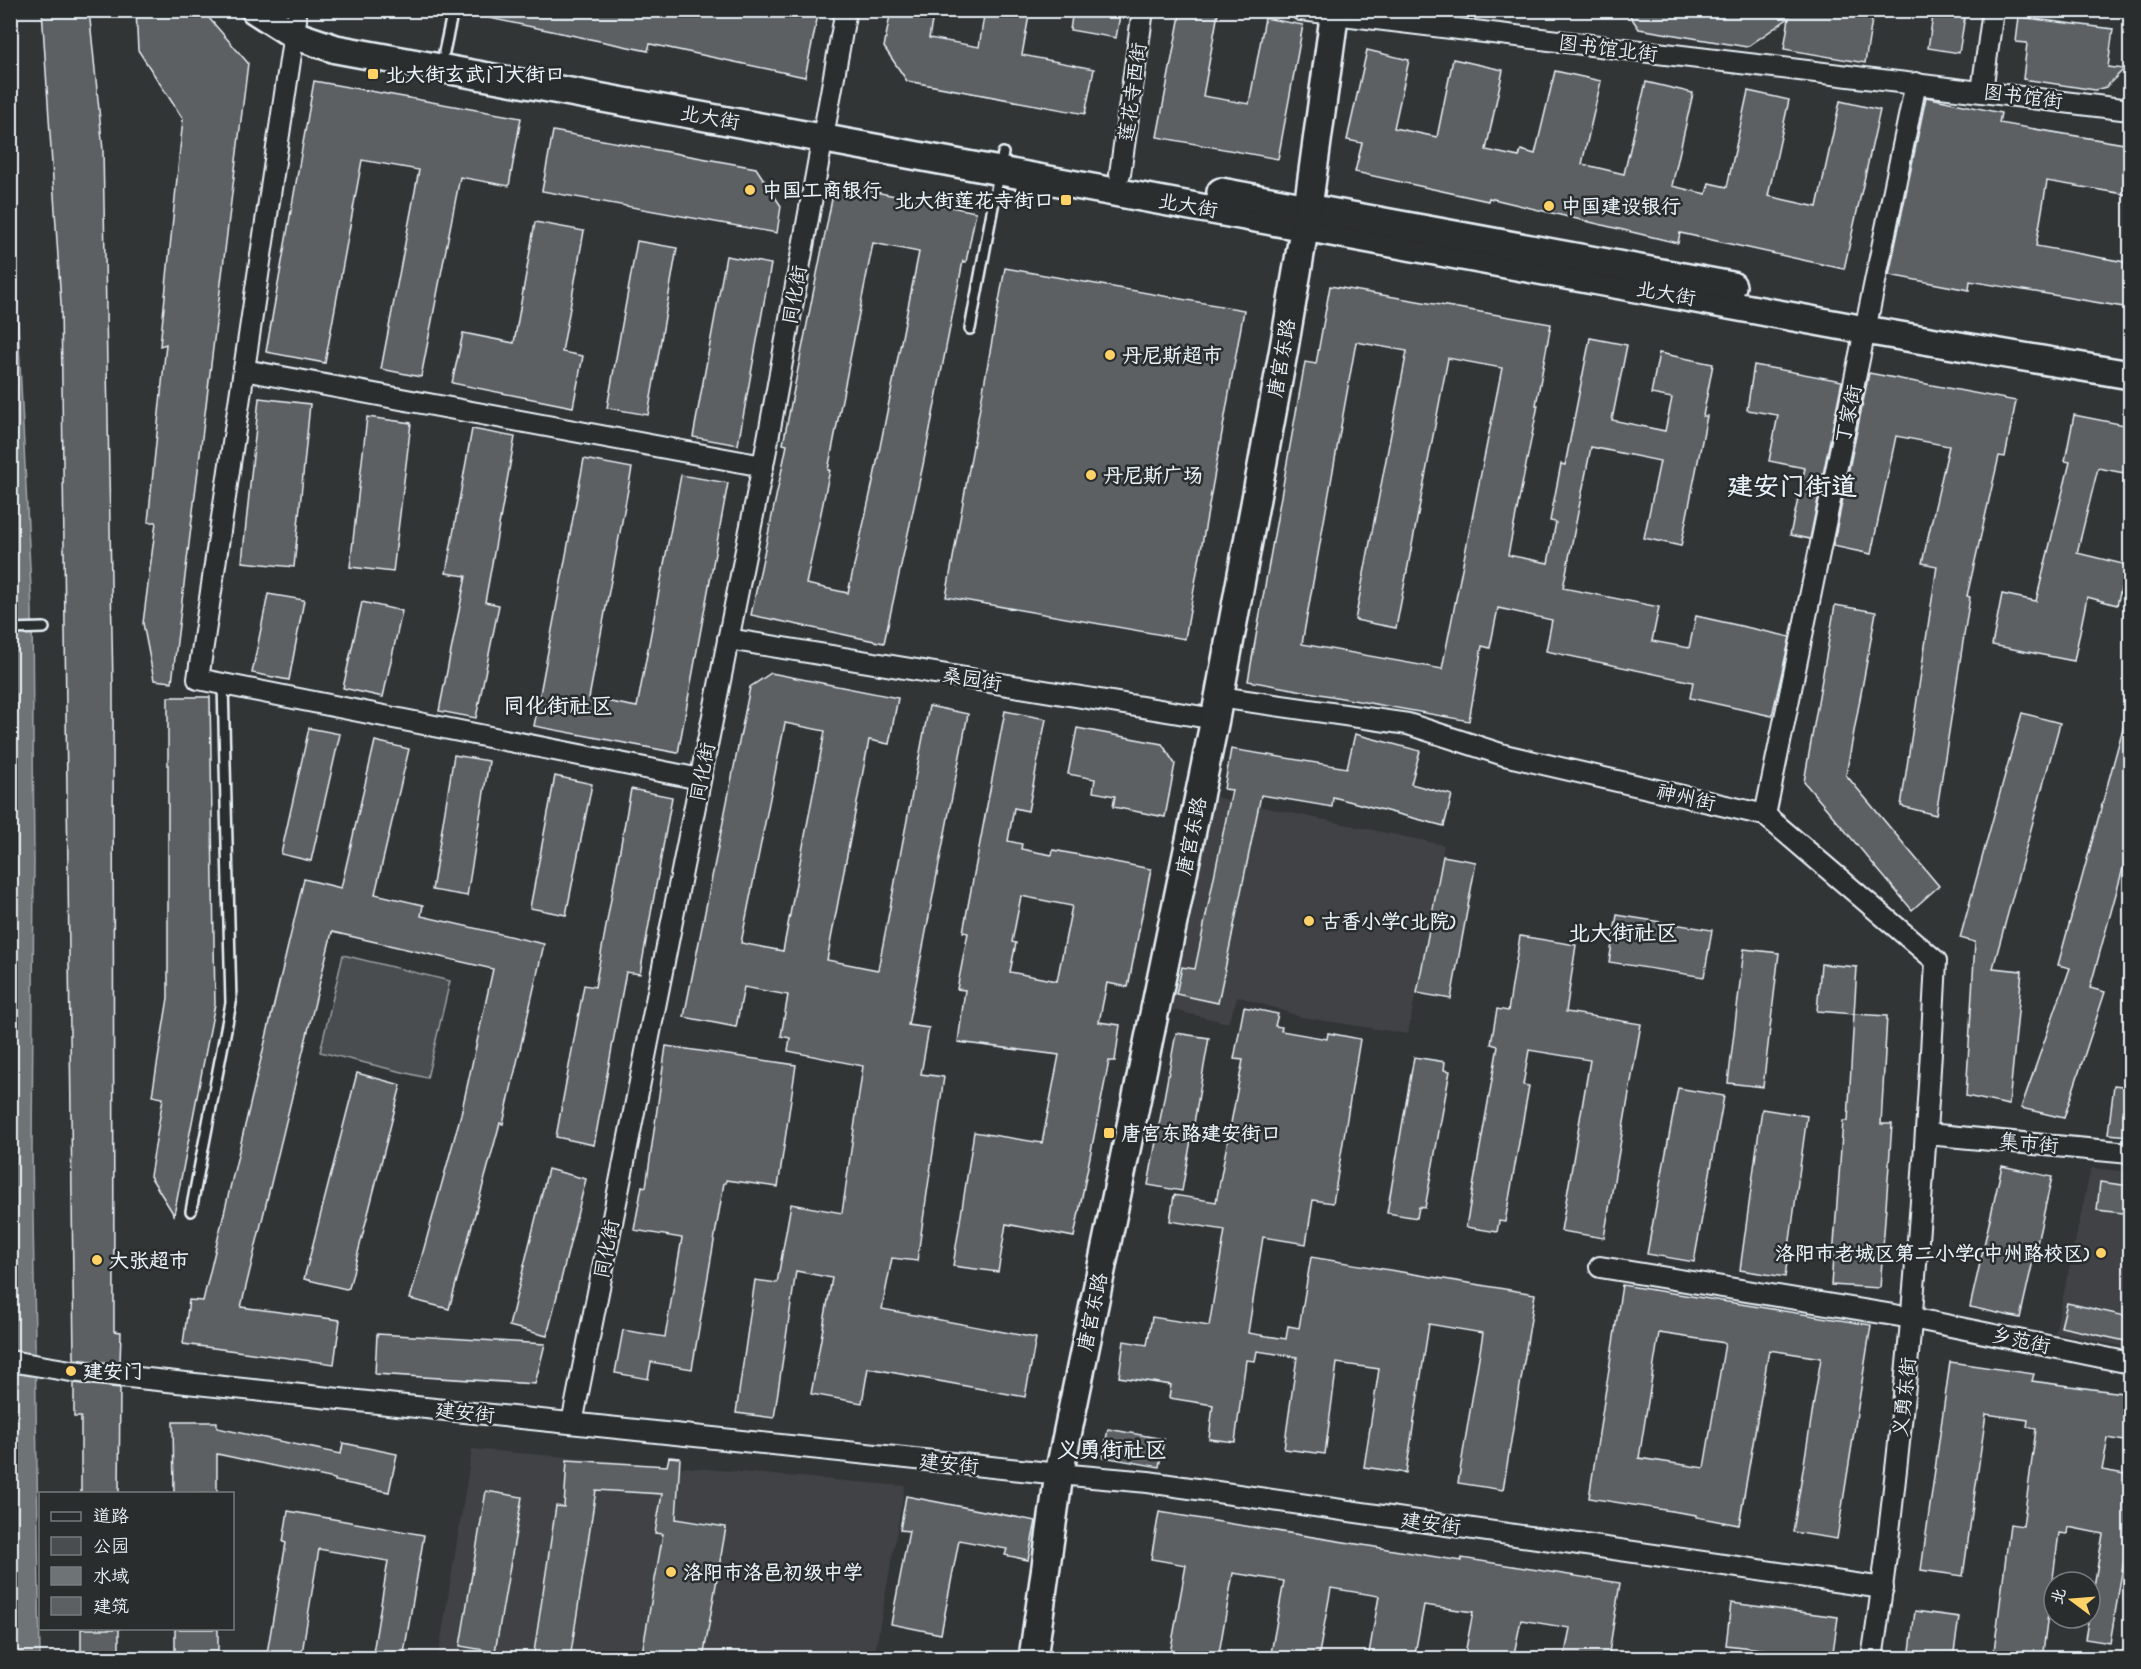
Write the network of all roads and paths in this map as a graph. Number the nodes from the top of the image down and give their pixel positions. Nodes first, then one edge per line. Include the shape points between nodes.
1 (255, 10) edge
2 (453, 10) edge
3 (846, 10) edge
4 (1143, 10) edge
5 (1301, 10) edge
6 (1993, 10) edge
7 (1335, 13) edge
8 (291, 22) edge
9 (444, 52) junction
10 (1916, 83) junction
11 (1982, 91) junction
12 (2130, 110) edge
13 (825, 129) junction
14 (1001, 161) junction
15 (1120, 174) junction
16 (1306, 217) junction
17 (1867, 321) junction
18 (970, 329) dead end
19 (2130, 357) edge
20 (244, 370) junction
21 (2130, 375) edge
22 (763, 466) junction
23 (10, 628) edge
24 (44, 628) dead end
25 (728, 639) junction
26 (223, 684) junction
27 (1217, 708) junction
28 (700, 778) junction
29 (1765, 815) junction
30 (1927, 1134) junction
31 (2130, 1153) edge
32 (191, 1211) dead end
33 (1600, 1267) dead end
34 (1912, 1318) junction
35 (10, 1361) edge
36 (2130, 1363) edge
37 (572, 1423) junction
38 (1059, 1474) junction
39 (1884, 1588) junction
40 (1033, 1659) edge
41 (1872, 1659) edge

1 - 8 street, 北大街
2 - 9 lane
3 - 13 street, 同化街
4 - 15 street, 莲花寺西街
5 - 7 street, 图书馆北街
6 - 11 street
7 - 10 street, 图书馆北街
7 - 16 street, 唐宫东路
8 - 9 street, 北大街
8 - 13 street, 北大街 via 336,50
8 - 20 street
9 - 13 street, 北大街
10 - 11 street, 图书馆街
10 - 17 street, 丁家街
11 - 12 street, 图书馆街
13 - 14 street, 北大街
13 - 22 street, 同化街
14 - 15 street, 北大街
14 - 16 street, 北大街
14 - 18 lane
15 - 16 street, 北大街
16 - 17 street, 北大街
16 - 27 street, 唐宫东路
17 - 19 street, 北大街
17 - 21 street, 北大街
17 - 29 street, 丁家街
20 - 22 street
20 - 26 street via 198,679
22 - 25 street, 同化街
23 - 24 lane
25 - 27 street, 桑园街
25 - 28 street, 同化街
26 - 28 street
26 - 32 lane via 231,1003
27 - 29 street, 神州街 via 1408,724 1504,754
27 - 38 street, 唐宫东路
28 - 37 street, 同化街
29 - 30 street, 神州街 via 1936,961
30 - 31 street, 集市街
30 - 34 street, 义勇东街
33 - 34 street, 乡范街
34 - 36 street, 乡范街
34 - 39 street, 义勇东街
35 - 37 street, 建安街 via 71,1371
37 - 38 street, 建安街
38 - 39 street, 建安街 via 1160,1484
38 - 40 street, 唐宫东路
39 - 41 street, 义勇东街

